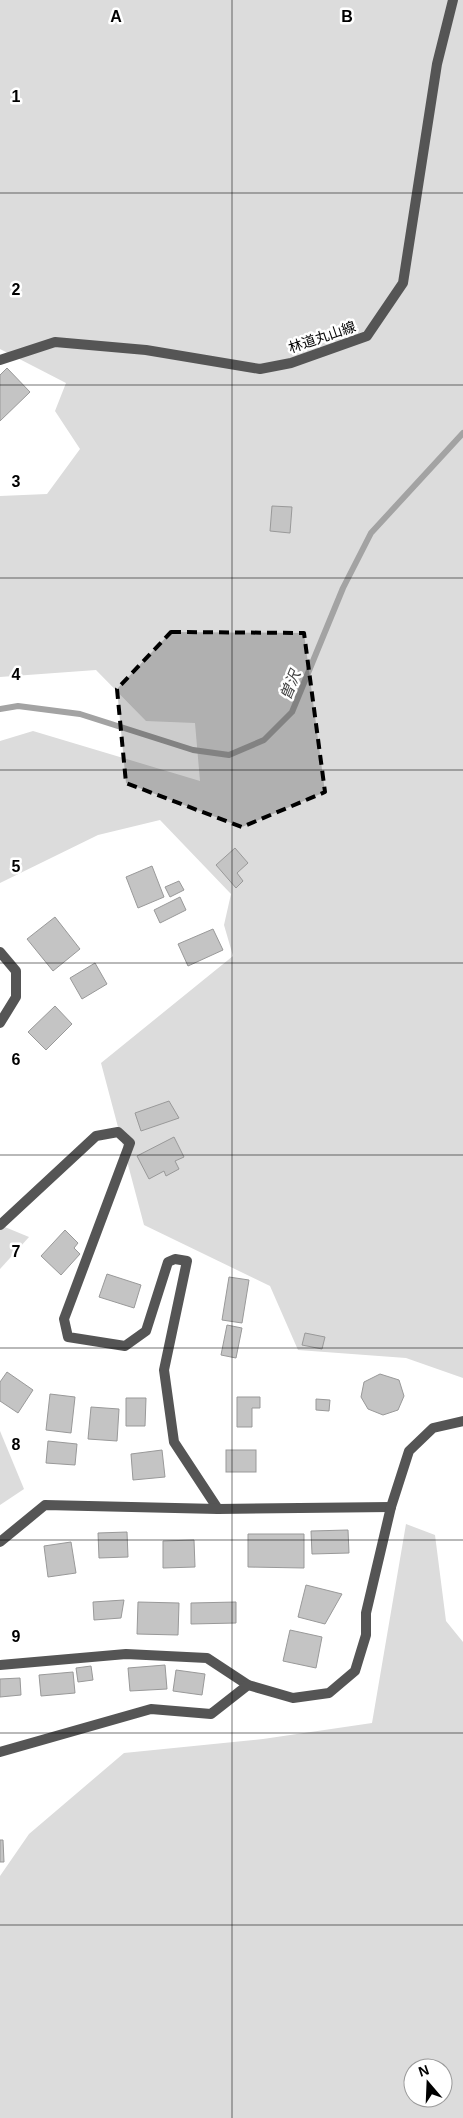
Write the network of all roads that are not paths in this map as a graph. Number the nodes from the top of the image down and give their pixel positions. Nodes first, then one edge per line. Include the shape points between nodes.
1 (452, 0) edge
2 (0, 360) edge
3 (0, 952) edge
4 (0, 1023) edge
5 (0, 1225) edge
6 (463, 1421) edge
7 (391, 1507) junction
8 (218, 1509) junction
9 (0, 1542) edge
10 (0, 1665) edge
11 (248, 1685) junction
12 (0, 1752) edge

1 - 2 street, 林道丸山線 via 437,64 403,283 368,336 291,363 260,369 146,350 55,342
3 - 4 street via 16,971 16,997
5 - 8 street via 96,1136 118,1132 130,1144 64,1319 68,1337 125,1346 146,1331 168,1262 176,1258 187,1260 164,1370 174,1442
6 - 7 street via 433,1428 409,1451
7 - 8 street
7 - 11 street via 366,1613 366,1635 355,1670 329,1693 293,1698
8 - 9 street via 45,1506
10 - 11 street via 126,1654 207,1658
11 - 12 street via 211,1714 151,1709

